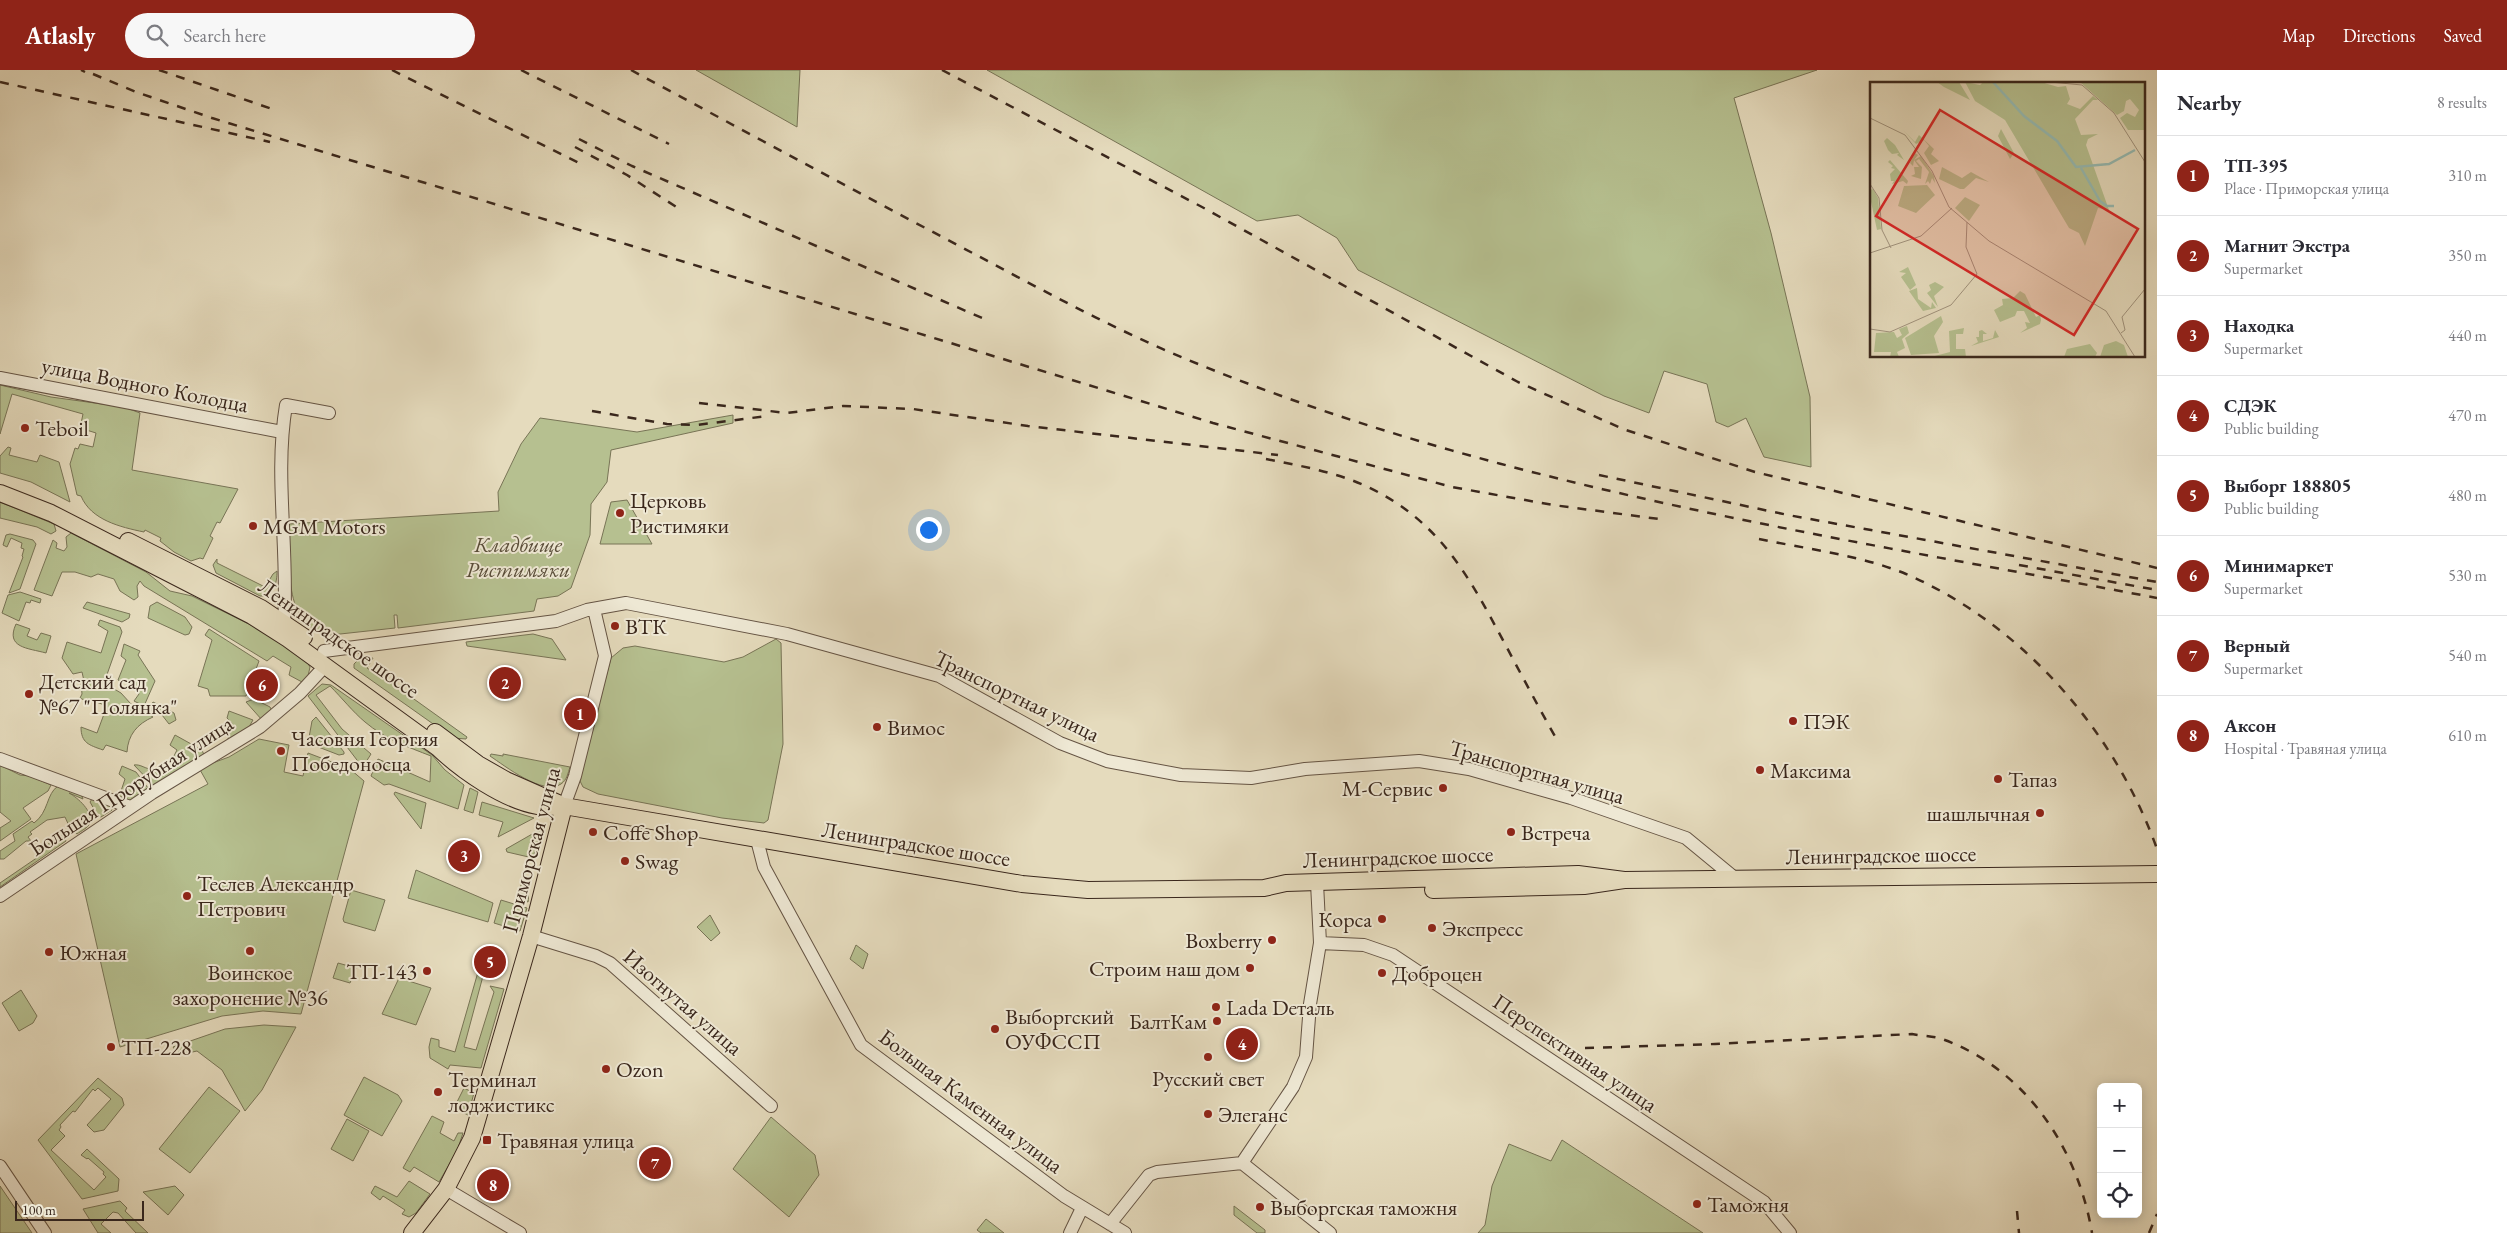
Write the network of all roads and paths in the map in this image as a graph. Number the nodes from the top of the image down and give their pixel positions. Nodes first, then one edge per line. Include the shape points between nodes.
1 (0, 378) edge
2 (329, 413) dead end
3 (282, 432) junction
4 (0, 482) edge
5 (0, 493) edge
6 (594, 609) junction
7 (284, 623) junction
8 (325, 659) junction
9 (0, 759) edge
10 (564, 806) junction
11 (130, 807) junction
12 (757, 840) junction
13 (2157, 874) edge
14 (1737, 880) junction
15 (1317, 888) junction
16 (0, 896) edge
17 (530, 936) junction
18 (1320, 943) junction
19 (771, 1106) dead end
20 (1242, 1163) junction
21 (0, 1166) edge
22 (446, 1189) junction
23 (1082, 1208) junction
24 (1110, 1224) junction
25 (45, 1233) edge
26 (412, 1233) edge
27 (520, 1233) edge
28 (1070, 1233) edge
29 (1124, 1233) edge
30 (1330, 1233) edge
31 (1790, 1233) edge

1 - 3 street, улица Водного Колодца
2 - 3 street via 286,405
3 - 7 street via 287,588
4 - 7 main road, Ленинградское шоссе via 27,490 200,576
5 - 8 main road, Ленинградское шоссе via 43,509 231,606
6 - 8 street, Транспортная улица via 556,621
6 - 10 street, Приморская улица via 606,656 575,776
6 - 14 street, Транспортная улица via 626,603 787,634 939,676 1060,743 1107,761 1181,774 1251,778 1305,769 1418,761 1469,769 1571,798 1686,838
7 - 8 main road, Ленинградское шоссе
8 - 10 main road, Ленинградское шоссе via 478,764
8 - 11 street, Большая Прорубная улица via 300,693 260,727
9 - 11 street
10 - 12 main road, Ленинградское шоссе
10 - 17 main road, Приморская улица
11 - 16 street, Большая Прорубная улица
12 - 15 main road, Ленинградское шоссе via 1022,884 1088,890 1264,888 1286,894
12 - 23 street, Большая Каменная улица via 764,866 861,1045
13 - 14 main road, Ленинградское шоссе
14 - 15 main road, Ленинградское шоссе via 1624,880 1584,886
15 - 18 street
17 - 19 street, Изогнутая улица via 610,963
17 - 22 main road, Приморская улица via 472,1138
18 - 20 street via 1306,1057 1298,1078
18 - 31 street, Перспективная улица via 1364,945 1393,955 1764,1202
20 - 24 street via 1149,1175
20 - 30 street
21 - 25 street
22 - 26 main road, Приморская улица
22 - 27 street
23 - 24 street, Большая Каменная улица
23 - 28 street
24 - 29 street, Большая Каменная улица

